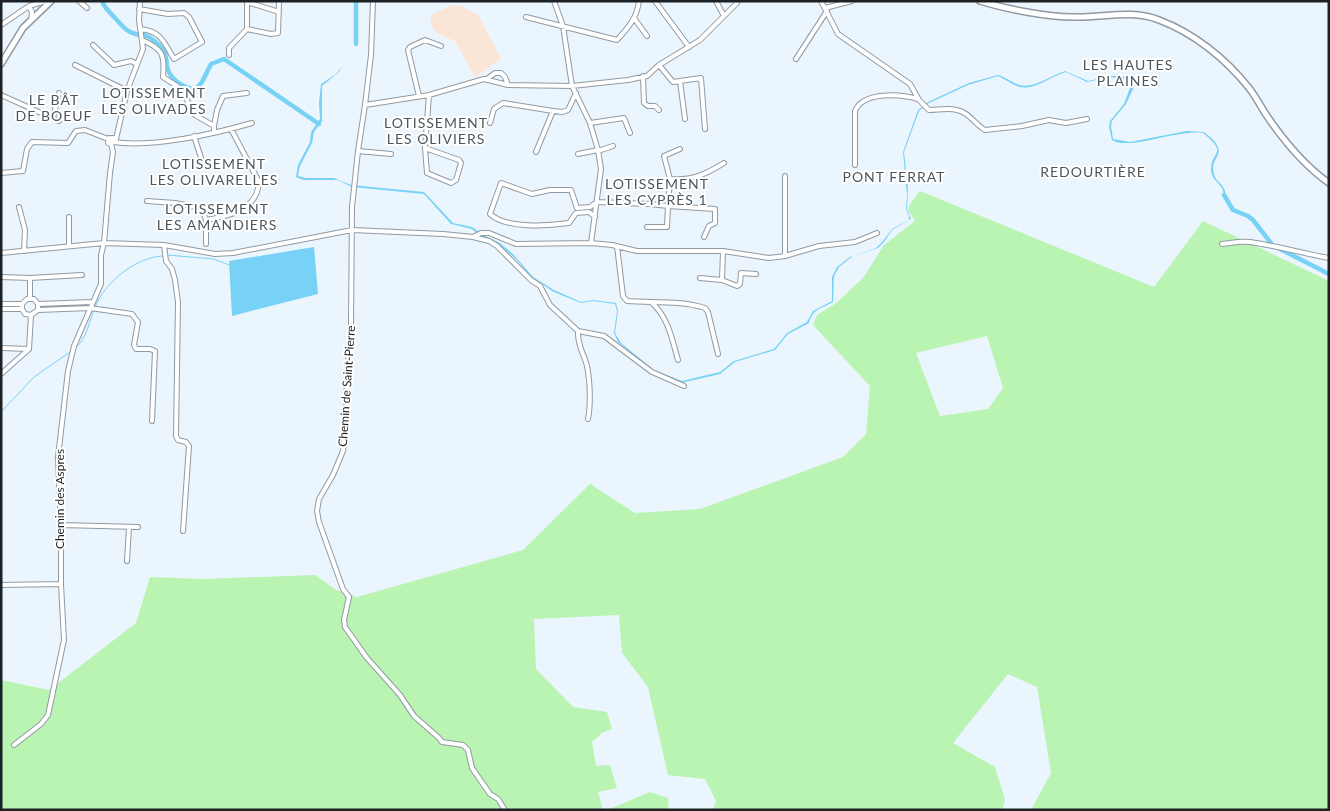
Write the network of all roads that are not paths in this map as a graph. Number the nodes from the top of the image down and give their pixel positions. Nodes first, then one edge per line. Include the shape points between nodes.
1 (46, 1) edge
2 (50, 1) edge
3 (79, 1) edge
4 (140, 1) edge
5 (279, 1) edge
6 (373, 1) edge
7 (554, 1) edge
8 (639, 1) edge
9 (655, 1) edge
10 (716, 1) edge
11 (822, 1) edge
12 (852, 1) edge
13 (980, 1) edge
14 (247, 2) edge
15 (738, 2) edge
16 (29, 6) junction
17 (87, 8) dead end
18 (139, 8) junction
19 (826, 10) junction
20 (279, 12) junction
21 (724, 16) junction
22 (526, 17) dead end
23 (634, 18) junction
24 (31, 20) junction
25 (1, 26) edge
26 (563, 26) junction
27 (140, 29) junction
28 (247, 29) junction
29 (647, 36) dead end
30 (142, 40) junction
31 (93, 45) dead end
32 (441, 46) dead end
33 (689, 47) junction
34 (229, 55) dead end
35 (796, 59) dead end
36 (1, 64) edge
37 (137, 64) junction
38 (75, 65) dead end
39 (659, 65) junction
40 (643, 76) junction
41 (487, 79) junction
42 (680, 81) junction
43 (508, 85) junction
44 (572, 86) junction
45 (127, 91) junction
46 (59, 93) dead end
47 (248, 93) dead end
48 (576, 93) junction
49 (1, 95) edge
50 (429, 95) junction
51 (419, 96) junction
52 (918, 99) junction
53 (365, 105) junction
54 (659, 110) dead end
55 (553, 111) junction
56 (53, 118) junction
57 (685, 119) dead end
58 (1088, 119) dead end
59 (59, 121) dead end
60 (252, 123) dead end
61 (490, 123) dead end
62 (590, 123) junction
63 (214, 126) junction
64 (231, 129) junction
65 (706, 129) dead end
66 (214, 132) junction
67 (630, 133) dead end
68 (194, 136) junction
69 (111, 141) junction
70 (613, 146) dead end
71 (425, 148) junction
72 (680, 149) dead end
73 (598, 150) junction
74 (358, 151) junction
75 (536, 152) dead end
76 (391, 154) dead end
77 (578, 154) dead end
78 (216, 161) dead end
79 (724, 163) dead end
80 (854, 165) dead end
81 (1, 172) edge
82 (785, 176) dead end
83 (670, 179) junction
84 (1329, 183) edge
85 (147, 201) dead end
86 (597, 202) junction
87 (668, 206) junction
88 (19, 207) dead end
89 (577, 208) junction
90 (576, 213) junction
91 (69, 217) dead end
92 (595, 217) junction
93 (206, 220) junction
94 (647, 227) dead end
95 (352, 230) junction
96 (877, 233) dead end
97 (475, 236) junction
98 (704, 237) dead end
99 (104, 243) junction
100 (591, 243) junction
101 (206, 244) dead end
102 (1222, 244) dead end
103 (164, 245) junction
104 (70, 246) junction
105 (617, 246) junction
106 (24, 251) junction
107 (723, 251) junction
108 (1, 253) edge
109 (785, 256) junction
110 (1329, 258) edge
111 (756, 274) dead end
112 (82, 275) dead end
113 (1, 277) edge
114 (30, 278) junction
115 (700, 278) dead end
116 (722, 280) junction
117 (30, 298) junction
118 (92, 302) junction
119 (652, 302) junction
120 (1, 304) edge
121 (38, 304) junction
122 (22, 307) junction
123 (90, 308) junction
124 (1, 309) edge
125 (38, 310) junction
126 (31, 315) junction
127 (578, 331) junction
128 (1, 348) edge
129 (29, 349) junction
130 (718, 354) dead end
131 (678, 360) dead end
132 (1, 374) edge
133 (684, 386) dead end
134 (588, 419) dead end
135 (152, 421) dead end
136 (61, 525) junction
137 (129, 527) junction
138 (138, 527) dead end
139 (183, 531) dead end
140 (126, 561) dead end
141 (60, 584) junction
142 (1, 585) edge
143 (14, 745) dead end
144 (505, 810) edge

1 - 16 street
2 - 24 street
3 - 17 street
4 - 18 street
5 - 20 street
6 - 53 street, Chemin de Saint-Pierre
7 - 26 street
8 - 23 street
9 - 33 street
10 - 21 street
11 - 19 street
12 - 19 street
13 - 84 street via 1058,16 1140,14 1177,27 1232,68 1272,124
14 - 20 street
14 - 28 street
15 - 21 street
16 - 24 street
16 - 25 street
18 - 27 street
18 - 27 street via 184,14 202,42 174,59 162,38 155,32
19 - 35 street
19 - 52 street via 838,34 910,84
20 - 28 street via 278,33
21 - 33 street
22 - 26 street
23 - 26 street via 617,40
23 - 29 street
24 - 36 street via 22,28
26 - 44 street
27 - 30 street
28 - 34 street via 229,48
30 - 37 street via 143,49
30 - 63 street via 163,57 163,77 184,94 195,115
31 - 37 street via 114,65 131,61
32 - 51 street via 425,40 408,50
33 - 39 street
37 - 45 street
38 - 45 street
39 - 40 street
39 - 42 street via 673,82
40 - 44 street
40 - 54 street via 644,103
41 - 43 street
41 - 43 street via 501,73
41 - 50 street
42 - 57 street
42 - 65 street via 701,78
43 - 44 street
44 - 48 street
45 - 69 street via 116,139
46 - 56 street
47 - 63 street via 223,96
48 - 55 street via 568,110
48 - 62 street
49 - 56 street
50 - 51 street
50 - 71 street
51 - 53 street
52 - 58 street via 932,110 964,112 985,130 1049,120 1066,123
52 - 80 street via 880,96 858,106 855,111
53 - 74 street, Chemin de Saint-Pierre
55 - 61 street via 503,104 494,109
55 - 75 street
56 - 59 street
60 - 64 street
62 - 67 street via 624,118
62 - 73 street
63 - 66 street
64 - 66 street
64 - 93 street via 259,182 259,191 253,202 240,211
66 - 68 street
68 - 69 street via 148,143
68 - 78 street via 203,164
69 - 81 street via 84,130 76,131 68,144 32,142 27,149 23,171
69 - 99 street, Chemin des Aspres via 113,152
70 - 73 street
71 - 71 street via 427,173 452,182 456,180 459,160
72 - 83 street via 664,156
73 - 77 street
73 - 86 street via 602,171
74 - 76 street
74 - 95 street, Chemin de Saint-Pierre
79 - 83 street via 685,180
82 - 109 street
83 - 87 street
85 - 93 street via 202,208
86 - 87 street
86 - 89 street via 590,207
86 - 92 street
87 - 94 street via 667,227
87 - 98 street via 715,209 715,223
88 - 106 street via 25,230
89 - 90 street
89 - 90 street via 571,190 532,194 501,184 490,214 512,224 557,225 569,223
90 - 92 street via 589,212
91 - 104 street
92 - 100 street
93 - 101 street
95 - 97 street
95 - 103 street via 233,253 215,254
95 - 144 street, Chemin de Saint-Pierre via 351,325 343,451 319,499 317,511 349,597 344,627 414,716 442,742 463,745 468,750 472,768
96 - 109 street via 855,242 819,246
97 - 100 street via 489,233 516,244
97 - 127 street via 497,246 540,286 550,305
99 - 103 street
99 - 104 street
99 - 118 street, Chemin des Aspres via 101,284
100 - 105 street
102 - 110 street via 1249,242
103 - 139 street via 166,261 176,280 179,308 176,436 189,446
104 - 106 street
105 - 107 street via 637,251
105 - 119 street via 623,296 627,301
106 - 108 street
107 - 109 street via 769,258
107 - 116 street
111 - 116 street via 741,273 737,286
112 - 114 street
113 - 114 street
114 - 117 street
115 - 116 street
117 - 121 street
117 - 122 street
118 - 121 street
118 - 123 street, Chemin des Aspres
119 - 130 street via 667,301 705,308
119 - 131 street via 666,322
120 - 122 street
121 - 125 street
122 - 124 street
122 - 126 street via 26,314
123 - 125 street
123 - 135 street via 132,314 138,322 136,349 155,351
123 - 136 street, Chemin des Aspres via 74,346 68,371 58,457
125 - 126 street
126 - 129 street
127 - 133 street via 604,336 652,372
127 - 134 street via 578,343 587,368
128 - 129 street
129 - 132 street
136 - 137 street
136 - 141 street, Chemin des Aspres
137 - 138 street
137 - 140 street
141 - 142 street
141 - 143 street, Chemin des Aspres via 64,640 48,715

